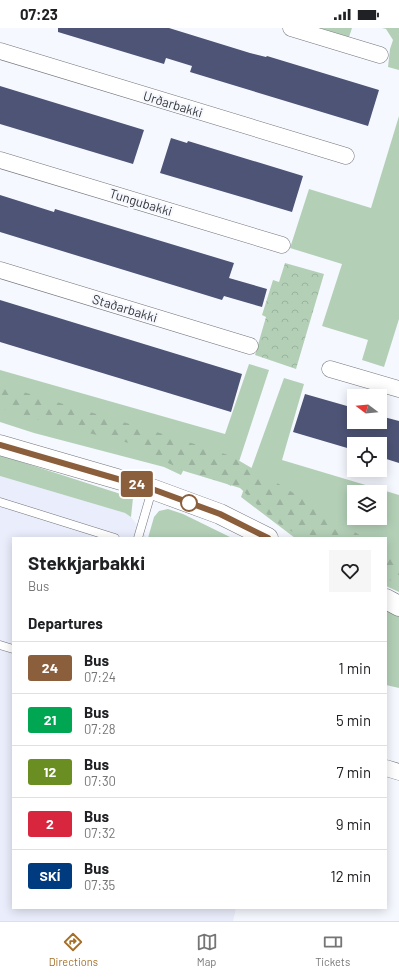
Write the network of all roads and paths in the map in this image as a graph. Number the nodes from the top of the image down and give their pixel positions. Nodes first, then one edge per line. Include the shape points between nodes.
1 (291, 28) edge
2 (0, 51) edge
3 (380, 55) dead end
4 (346, 156) dead end
5 (0, 160) edge
6 (282, 245) dead end
7 (0, 270) edge
8 (250, 346) dead end
9 (330, 369) dead end
10 (399, 390) edge
11 (0, 445) edge
12 (152, 489) junction
13 (0, 502) edge
14 (112, 537) edge
15 (138, 537) edge
16 (266, 537) edge
17 (387, 600) edge
18 (399, 606) edge
19 (0, 645) edge
20 (12, 649) edge
21 (387, 768) edge
22 (399, 772) edge

1 - 3 street
2 - 4 street, Urðarbakki
5 - 6 street, Tungubakki
7 - 8 street, Staðarbakki
9 - 10 street
11 - 12 street
12 - 15 lane
12 - 16 street via 220,514
13 - 14 lane
17 - 18 street
19 - 20 lane
21 - 22 street

